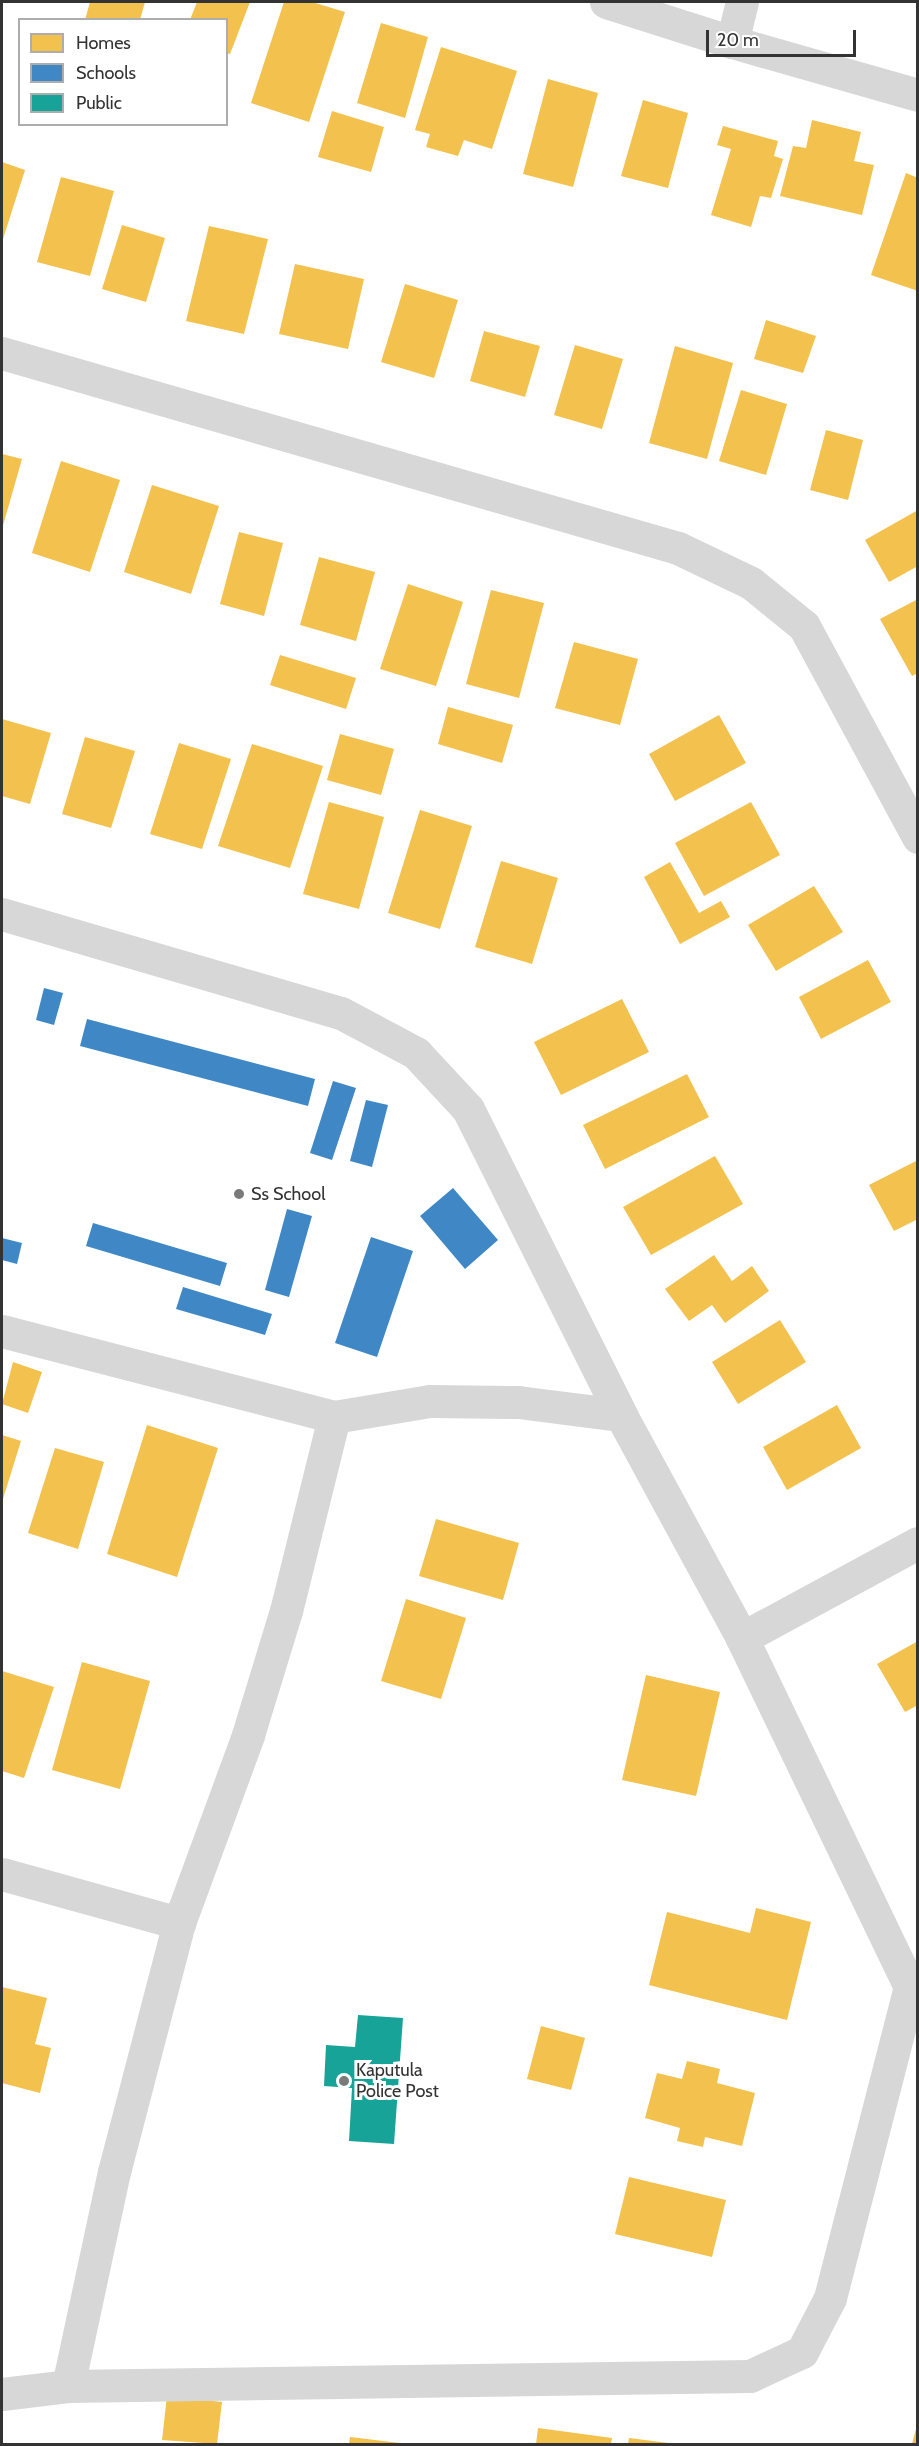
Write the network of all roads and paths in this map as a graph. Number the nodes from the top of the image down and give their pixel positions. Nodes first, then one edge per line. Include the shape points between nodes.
1 (606, 2) edge
2 (742, 2) edge
3 (732, 42) junction
4 (918, 94) edge
5 (2, 353) edge
6 (918, 837) edge
7 (2, 914) edge
8 (2, 1331) edge
9 (621, 1415) junction
10 (334, 1417) junction
11 (918, 1543) edge
12 (742, 1638) junction
13 (2, 1874) edge
14 (179, 1923) junction
15 (914, 1989) edge
16 (68, 2386) junction
17 (2, 2394) edge

1 - 3 street
2 - 3 street
3 - 4 street
5 - 6 street via 678,548 751,583 804,626
7 - 9 street via 341,1013 416,1053 468,1109
8 - 10 street
9 - 10 street via 518,1402 430,1401
9 - 12 street
10 - 14 street via 286,1611 248,1735
11 - 12 street
12 - 15 street
13 - 14 street
14 - 16 street via 114,2172
15 - 16 street via 830,2298 802,2352 750,2376
16 - 17 street

